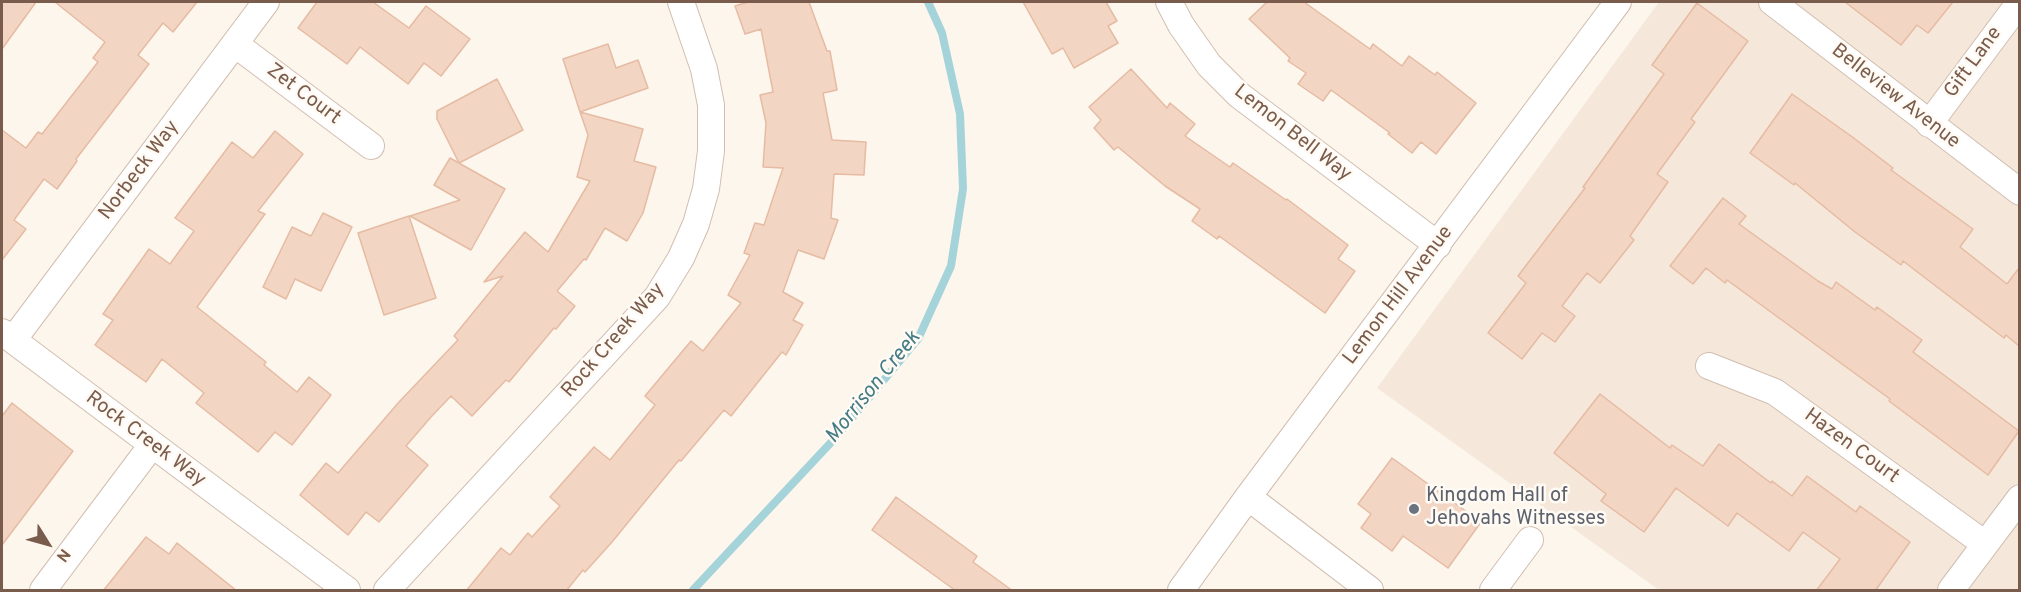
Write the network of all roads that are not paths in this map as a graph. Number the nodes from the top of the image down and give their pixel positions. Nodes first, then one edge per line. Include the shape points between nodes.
1 (266, 2) edge
2 (681, 2) edge
3 (1169, 2) edge
4 (1618, 2) edge
5 (1772, 2) edge
6 (2019, 2) edge
7 (235, 44) junction
8 (1929, 124) junction
9 (371, 146) dead end
10 (2019, 192) edge
11 (1438, 245) junction
12 (7, 336) edge
13 (1709, 366) dead end
14 (152, 445) junction
15 (1248, 497) junction
16 (2019, 498) edge
17 (1530, 540) dead end
18 (1985, 544) junction
19 (43, 591) edge
20 (347, 591) edge
21 (387, 591) edge
22 (1181, 591) edge
23 (1370, 591) edge
24 (1493, 591) edge
25 (1951, 591) edge

1 - 7 street, Norbeck Way
2 - 21 street, Rock Creek Way via 704,69 711,105 706,189 681,258 657,297
3 - 11 street, Lemon Bell Way via 1209,65 1239,95
4 - 11 street, Lemon Hill Avenue
5 - 8 street, Belleview Avenue
6 - 8 street, Gift Lane
7 - 9 street, Zet Court
7 - 12 street, Norbeck Way
8 - 10 street, Belleview Avenue
11 - 15 street, Lemon Hill Avenue
12 - 14 street, Rock Creek Way
13 - 18 street, Hazen Court via 1775,392
14 - 19 street
14 - 20 street, Rock Creek Way
15 - 22 street, Lemon Hill Avenue
15 - 23 street
16 - 18 street
17 - 24 street
18 - 25 street

